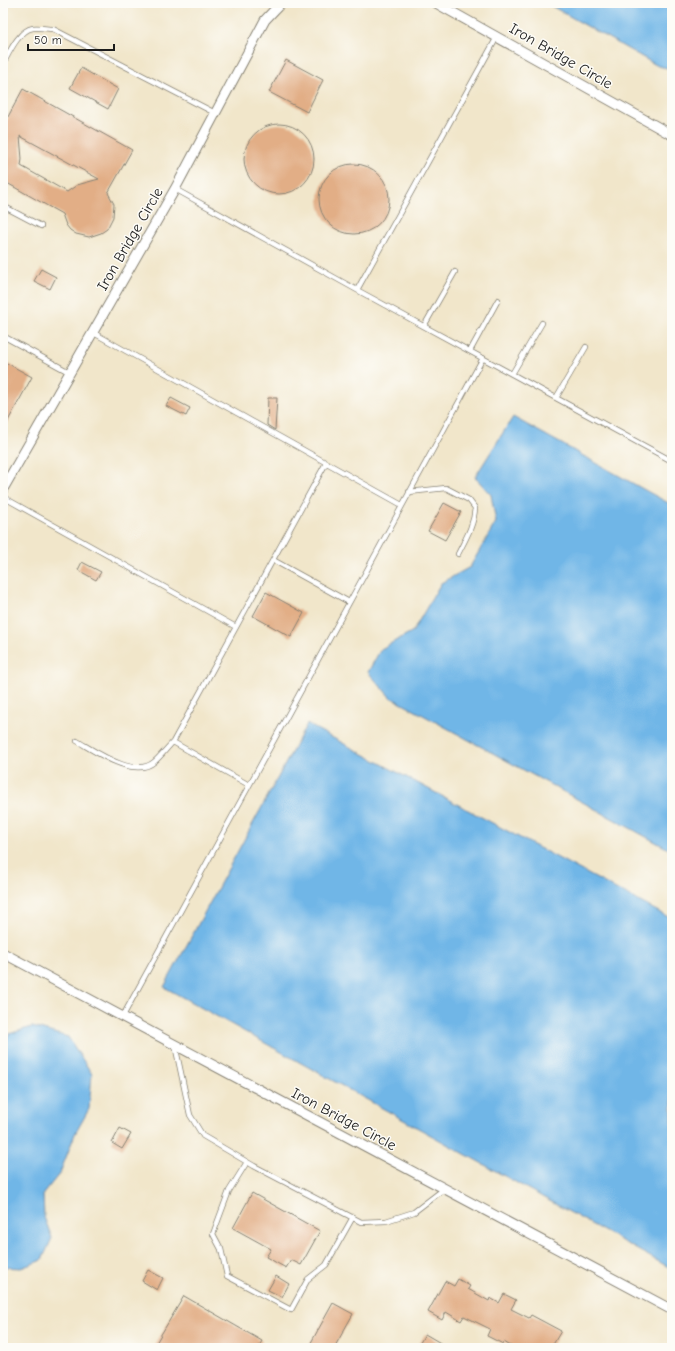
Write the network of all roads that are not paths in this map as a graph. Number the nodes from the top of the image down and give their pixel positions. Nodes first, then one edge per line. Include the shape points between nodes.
1 (281, 3) edge
2 (436, 3) edge
3 (497, 36) junction
4 (3, 64) edge
5 (215, 113) junction
6 (669, 132) edge
7 (175, 189) junction
8 (3, 206) edge
9 (41, 226) dead end
10 (455, 272) dead end
11 (357, 290) junction
12 (498, 300) dead end
13 (542, 323) dead end
14 (424, 326) junction
15 (92, 332) junction
16 (3, 336) edge
17 (586, 347) dead end
18 (470, 351) junction
19 (482, 358) junction
20 (69, 372) junction
21 (512, 374) junction
22 (556, 398) junction
23 (672, 461) edge
24 (326, 463) junction
25 (3, 489) edge
26 (409, 492) junction
27 (3, 497) edge
28 (402, 505) junction
29 (458, 554) dead end
30 (273, 560) junction
31 (349, 602) junction
32 (236, 627) junction
33 (77, 741) dead end
34 (172, 742) junction
35 (249, 785) junction
36 (3, 953) edge
37 (123, 1016) junction
38 (175, 1044) junction
39 (247, 1162) junction
40 (444, 1189) junction
41 (353, 1217) junction
42 (672, 1310) edge

1 - 5 street, Iron Bridge Circle via 265,20
2 - 3 street, Iron Bridge Circle
3 - 6 street, Iron Bridge Circle
3 - 11 lane
4 - 5 lane via 25,31 33,28 53,29
5 - 7 street, Iron Bridge Circle
7 - 11 lane
7 - 15 street, Iron Bridge Circle
8 - 9 lane
10 - 14 lane
11 - 14 lane
12 - 18 lane
13 - 21 lane
14 - 18 lane
15 - 20 street, Iron Bridge Circle
15 - 24 lane
16 - 20 lane
17 - 22 lane
18 - 19 lane
19 - 21 lane
19 - 26 lane
20 - 25 street, Iron Bridge Circle
21 - 22 lane
22 - 23 lane
24 - 28 lane
24 - 30 lane
26 - 28 lane
26 - 29 lane via 446,488 469,500 475,508 474,518 471,530
27 - 32 lane
28 - 31 lane
30 - 31 lane
30 - 32 lane
31 - 35 lane
32 - 34 lane
33 - 34 lane via 121,765 141,768 153,763
34 - 35 lane
35 - 37 lane
36 - 37 street, Iron Bridge Circle
37 - 38 street, Iron Bridge Circle
38 - 39 lane via 190,1115 203,1136
38 - 40 street, Iron Bridge Circle
39 - 41 lane
39 - 41 lane via 229,1191 213,1234 221,1249 227,1276 291,1310 308,1279 326,1265
40 - 41 lane via 414,1212 386,1221 361,1222
40 - 42 street, Iron Bridge Circle

